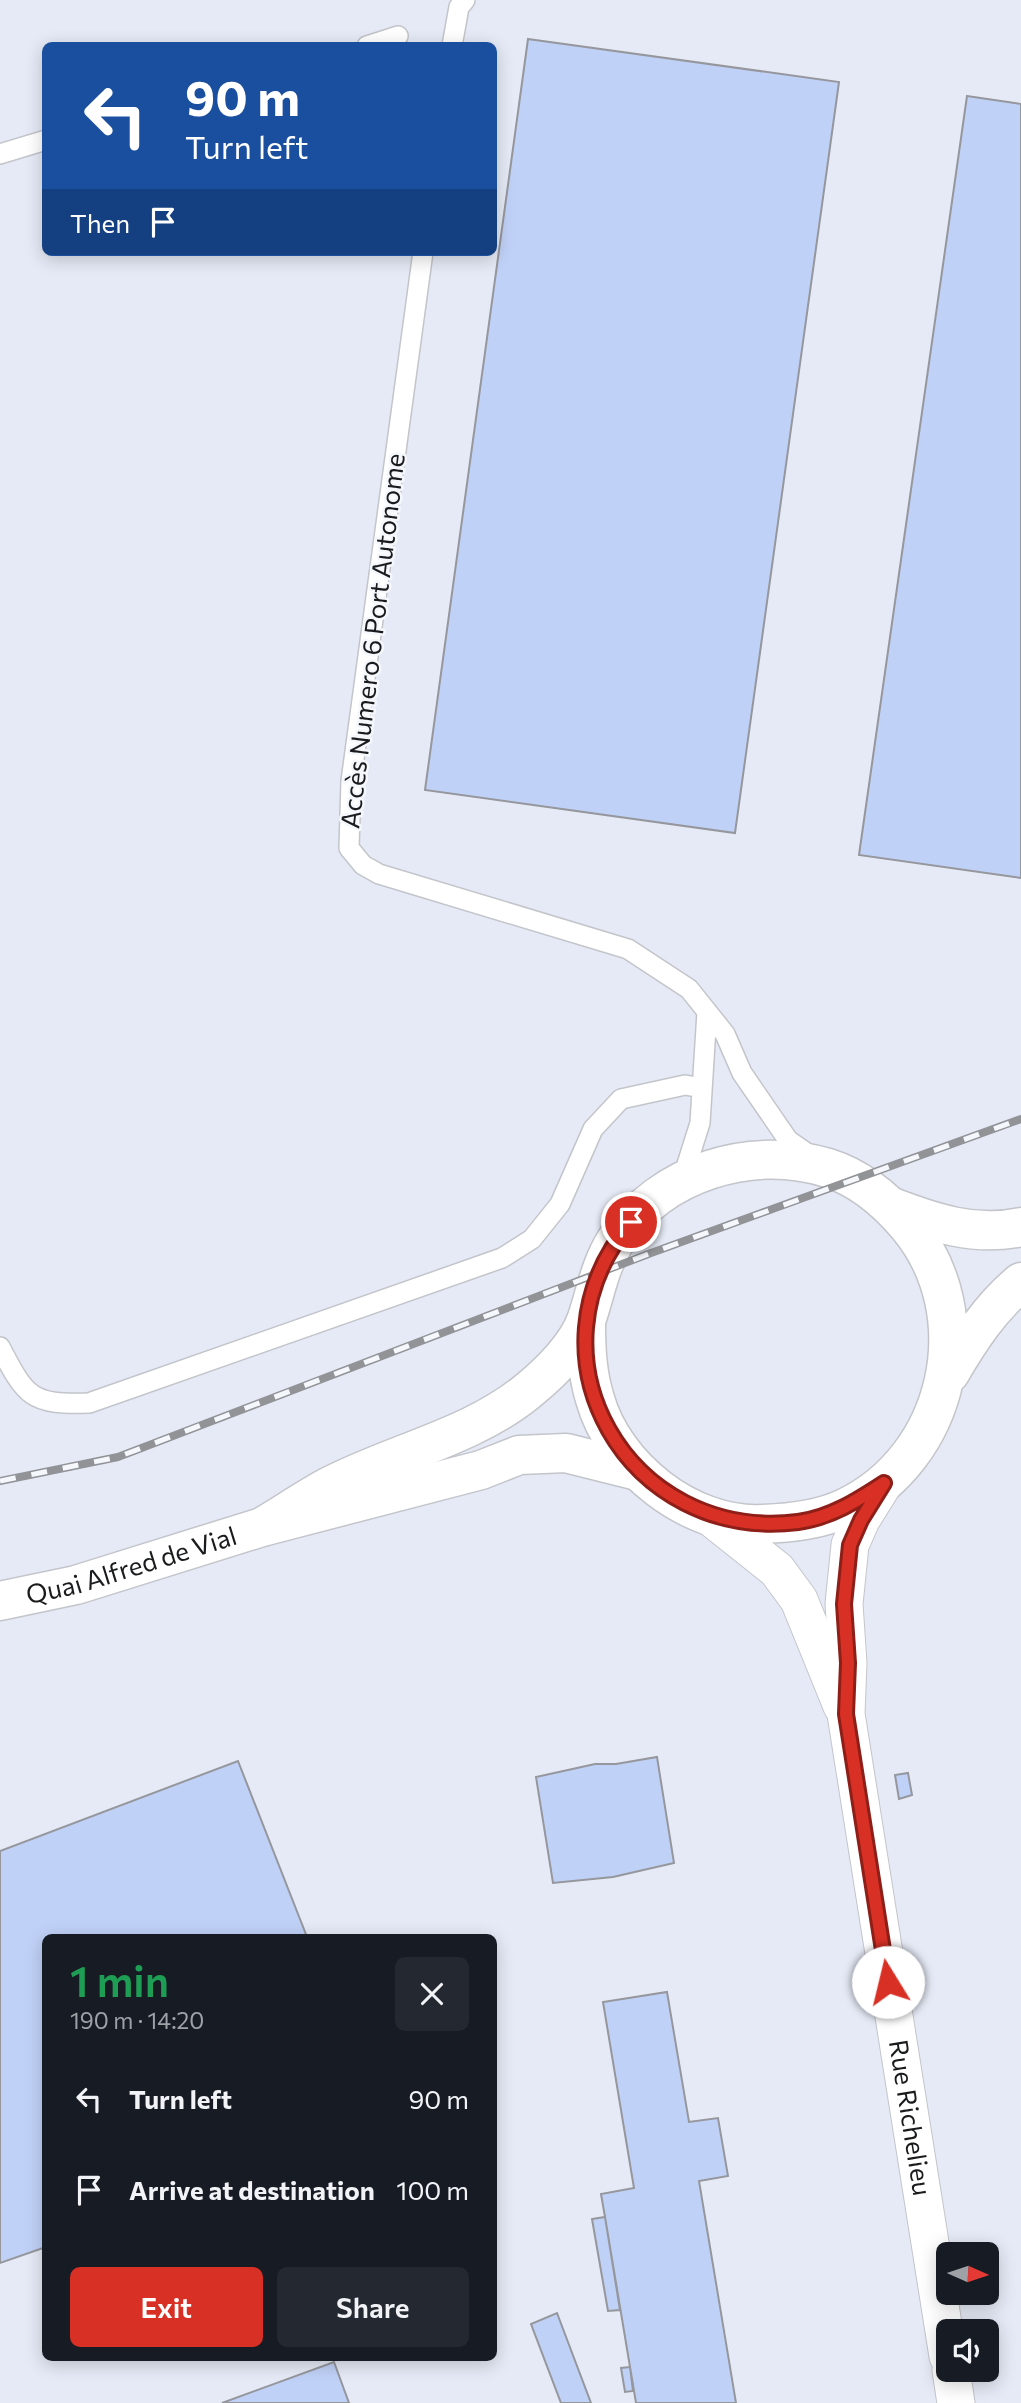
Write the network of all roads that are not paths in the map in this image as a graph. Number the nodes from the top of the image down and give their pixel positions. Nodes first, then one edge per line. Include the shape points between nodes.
1 (465, 0) edge
2 (397, 36) dead end
3 (379, 42) edge
4 (453, 42) edge
5 (42, 141) edge
6 (0, 154) edge
7 (423, 256) edge
8 (707, 1012) junction
9 (702, 1088) junction
10 (829, 1168) junction
11 (682, 1180) junction
12 (892, 1207) junction
13 (1021, 1227) edge
14 (1021, 1283) edge
15 (586, 1323) junction
16 (0, 1347) edge
17 (947, 1377) junction
18 (638, 1471) junction
19 (884, 1483) junction
20 (708, 1515) junction
21 (262, 1527) junction
22 (0, 1601) edge
23 (846, 1714) junction
24 (942, 2319) edge
25 (953, 2382) edge
26 (956, 2403) edge

1 - 4 lane via 459,7
2 - 3 lane
5 - 6 lane
7 - 8 lane, Accès Numero 6 Port Autonome via 351,781 349,848 363,865 379,874 628,949 689,989
8 - 9 lane
8 - 10 lane, Accès Numero 6 Port Autonome via 788,1140
9 - 11 lane via 700,1123
9 - 16 lane via 685,1085 621,1099 593,1129 560,1204 532,1239 502,1258 89,1404 52,1405 31,1397
10 - 11 main road via 779,1159 730,1163
10 - 12 main road
11 - 15 main road via 646,1205 617,1239 596,1279
12 - 13 main road via 962,1229
12 - 17 main road via 922,1243 942,1285 950,1331
14 - 17 main road via 1002,1298 972,1335
15 - 18 main road via 586,1363 596,1403 613,1439
15 - 21 main road via 561,1359 529,1391 501,1410 329,1487
17 - 19 main road via 925,1435
18 - 20 main road via 671,1497
18 - 21 main road via 566,1453 519,1455 416,1489
19 - 20 main road via 845,1508 800,1522 754,1525
19 - 23 street, Rue Richelieu via 850,1545 845,1573
20 - 23 street, Rue Richelieu via 778,1570 799,1600
21 - 22 main road, Quai Alfred de Vial via 87,1581
23 - 24 street, Rue Richelieu
25 - 26 street

